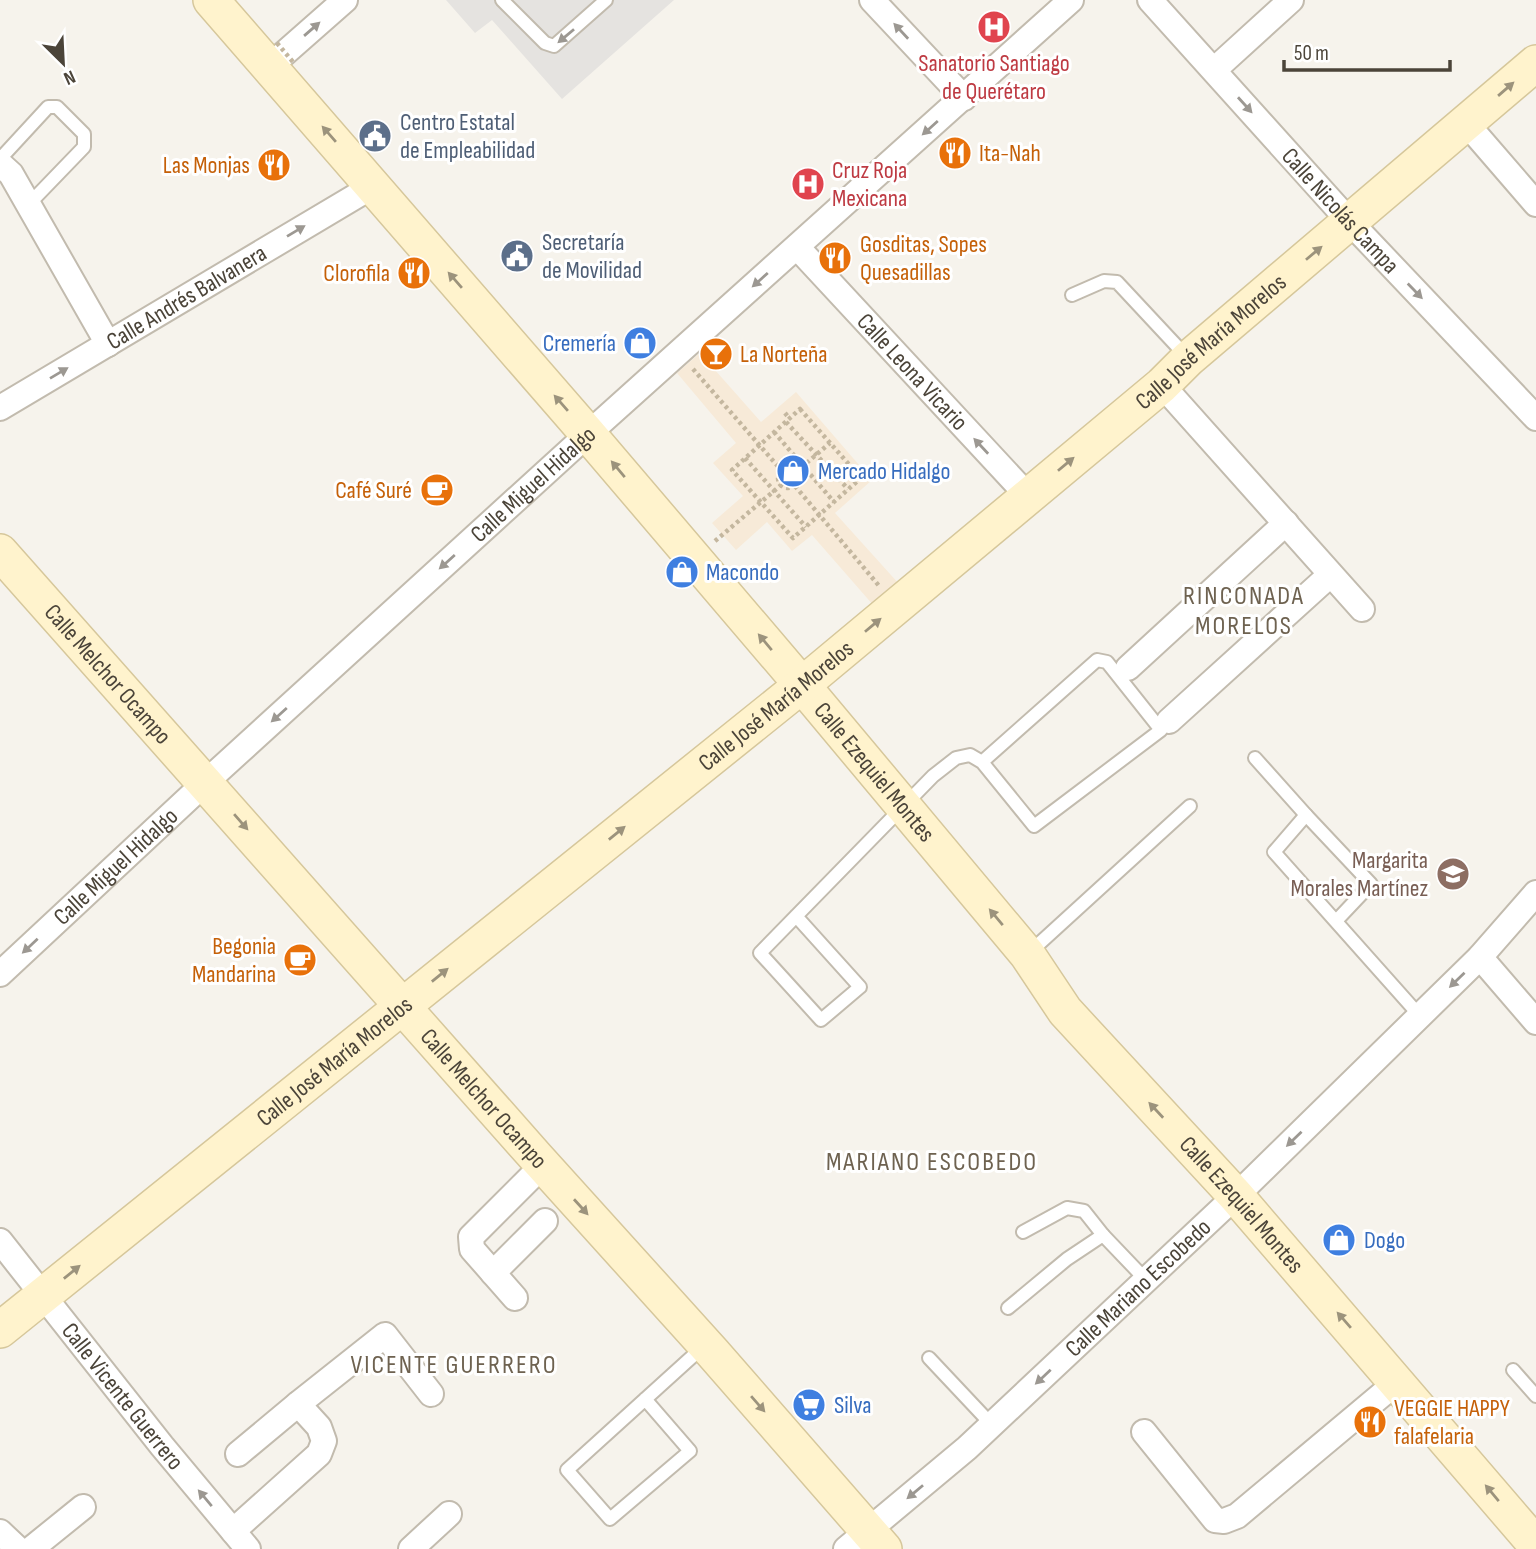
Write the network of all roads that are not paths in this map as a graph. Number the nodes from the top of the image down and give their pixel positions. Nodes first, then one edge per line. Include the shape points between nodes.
1 (211, 0) edge
2 (345, 0) edge
3 (502, 0) edge
4 (606, 0) edge
5 (872, 0) edge
6 (1071, 0) edge
7 (1150, 0) edge
8 (1291, 0) edge
9 (280, 57) junction
10 (1536, 63) edge
11 (1214, 70) junction
12 (964, 98) junction
13 (1466, 123) junction
14 (0, 159) edge
15 (0, 164) edge
16 (373, 186) junction
17 (29, 204) junction
18 (1536, 204) edge
19 (1350, 222) junction
20 (797, 247) junction
21 (1072, 295) dead end
22 (108, 344) junction
23 (1188, 359) junction
24 (1162, 385) junction
25 (0, 408) edge
26 (1536, 418) edge
27 (588, 434) junction
28 (1028, 496) junction
29 (1286, 523) junction
30 (0, 552) edge
31 (1330, 575) junction
32 (1362, 609) dead end
33 (1128, 668) dead end
34 (802, 685) junction
35 (1168, 721) dead end
36 (1255, 758) dead end
37 (982, 762) junction
38 (206, 782) junction
39 (1190, 806) dead end
40 (903, 807) junction
41 (1306, 814) junction
42 (1536, 893) edge
43 (796, 916) junction
44 (1337, 920) junction
45 (1027, 954) junction
46 (1480, 957) junction
47 (0, 974) edge
48 (402, 1005) junction
49 (1420, 1016) junction
50 (1536, 1022) edge
51 (543, 1165) junction
52 (1236, 1196) junction
53 (545, 1221) dead end
54 (1023, 1232) dead end
55 (1103, 1235) junction
56 (0, 1241) edge
57 (494, 1273) junction
58 (1146, 1280) junction
59 (43, 1296) junction
60 (514, 1298) dead end
61 (1008, 1308) dead end
62 (0, 1330) edge
63 (705, 1345) junction
64 (929, 1358) dead end
65 (1513, 1370) dead end
66 (1397, 1382) junction
67 (432, 1394) dead end
68 (1536, 1396) edge
69 (645, 1399) junction
70 (298, 1404) junction
71 (992, 1425) junction
72 (1144, 1432) dead end
73 (238, 1454) dead end
74 (83, 1507) dead end
75 (449, 1514) dead end
76 (0, 1532) edge
77 (240, 1540) edge
78 (867, 1543) edge
79 (1536, 1545) edge
80 (18, 1549) edge
81 (30, 1549) edge
82 (411, 1549) edge

1 - 9 street, Calle Ezequiel Montes
9 -> 2 street
4 -> 3 lane via 554,46 545,43
12 -> 5 street
6 - 12 street, Calle Miguel Hidalgo
7 - 11 street, Calle Nicolás Campa
8 - 11 street
16 -> 9 street, Calle Ezequiel Montes
13 -> 10 street, Calle José María Morelos
11 -> 19 street, Calle Nicolás Campa
12 -> 20 street, Calle Miguel Hidalgo
13 - 18 street
13 - 19 street, Calle José María Morelos
14 - 17 lane via 48,107 57,107 84,134 84,146
15 - 17 street
22 -> 16 street, Calle Andrés Balvanera
27 -> 16 street, Calle Ezequiel Montes
17 - 22 street
23 -> 19 street, Calle José María Morelos
19 -> 26 street, Calle Nicolás Campa
20 -> 27 street, Calle Miguel Hidalgo
28 -> 20 street, Calle Leona Vicario
21 - 23 lane via 1104,281 1116,282
25 -> 22 street, Calle Andrés Balvanera
23 - 24 street, Calle José María Morelos
28 -> 24 street, Calle José María Morelos
24 - 29 street
34 -> 27 street, Calle Ezequiel Montes
27 -> 38 street, Calle Miguel Hidalgo
34 -> 28 street, Calle José María Morelos
29 - 31 street
29 - 33 street
30 - 38 street, Calle Melchor Ocampo
31 - 32 street
31 - 35 street
34 - 40 street, Calle Ezequiel Montes
48 -> 34 street, Calle José María Morelos
36 - 41 lane
37 - 37 lane via 1097,660 1107,662 1161,730 1034,826
37 - 40 lane via 970,755 956,758
38 -> 47 street, Calle Miguel Hidalgo
38 -> 48 street, Calle Melchor Ocampo
39 - 45 lane
40 - 43 lane
45 -> 40 street, Calle Ezequiel Montes
41 - 44 lane via 1274,852
41 - 44 lane via 1371,884
42 - 46 street, Calle Mariano Escobedo
43 - 43 lane via 760,953 821,1020 860,987
44 - 49 lane
52 -> 45 street, Calle Ezequiel Montes via 1065,1011
46 -> 49 street, Calle Mariano Escobedo
46 - 50 street
48 - 51 street, Calle Melchor Ocampo
59 -> 48 street, Calle José María Morelos
49 -> 52 street, Calle Mariano Escobedo
51 - 57 street via 471,1237 472,1249
51 -> 63 street, Calle Melchor Ocampo
52 - 58 street, Calle Mariano Escobedo
66 -> 52 street, Calle Ezequiel Montes
53 - 57 street
54 - 55 lane via 1067,1208 1084,1211
55 - 58 lane
55 - 61 lane
56 - 59 street, Calle Vicente Guerrero
57 - 60 street
58 -> 71 street, Calle Mariano Escobedo
59 - 62 street, Calle José María Morelos
77 -> 59 street, Calle Vicente Guerrero
63 - 69 lane
63 -> 78 street, Calle Melchor Ocampo
64 - 71 lane
65 - 68 lane
66 - 72 street via 1237,1516 1224,1521 1215,1520
79 -> 66 street, Calle Ezequiel Montes
67 - 70 street via 385,1335
69 - 69 lane via 568,1469 610,1519 690,1451
70 - 73 street
70 - 77 street via 324,1441 319,1454
71 -> 78 street, Calle Mariano Escobedo
74 - 81 street
75 - 82 street
76 - 80 street

